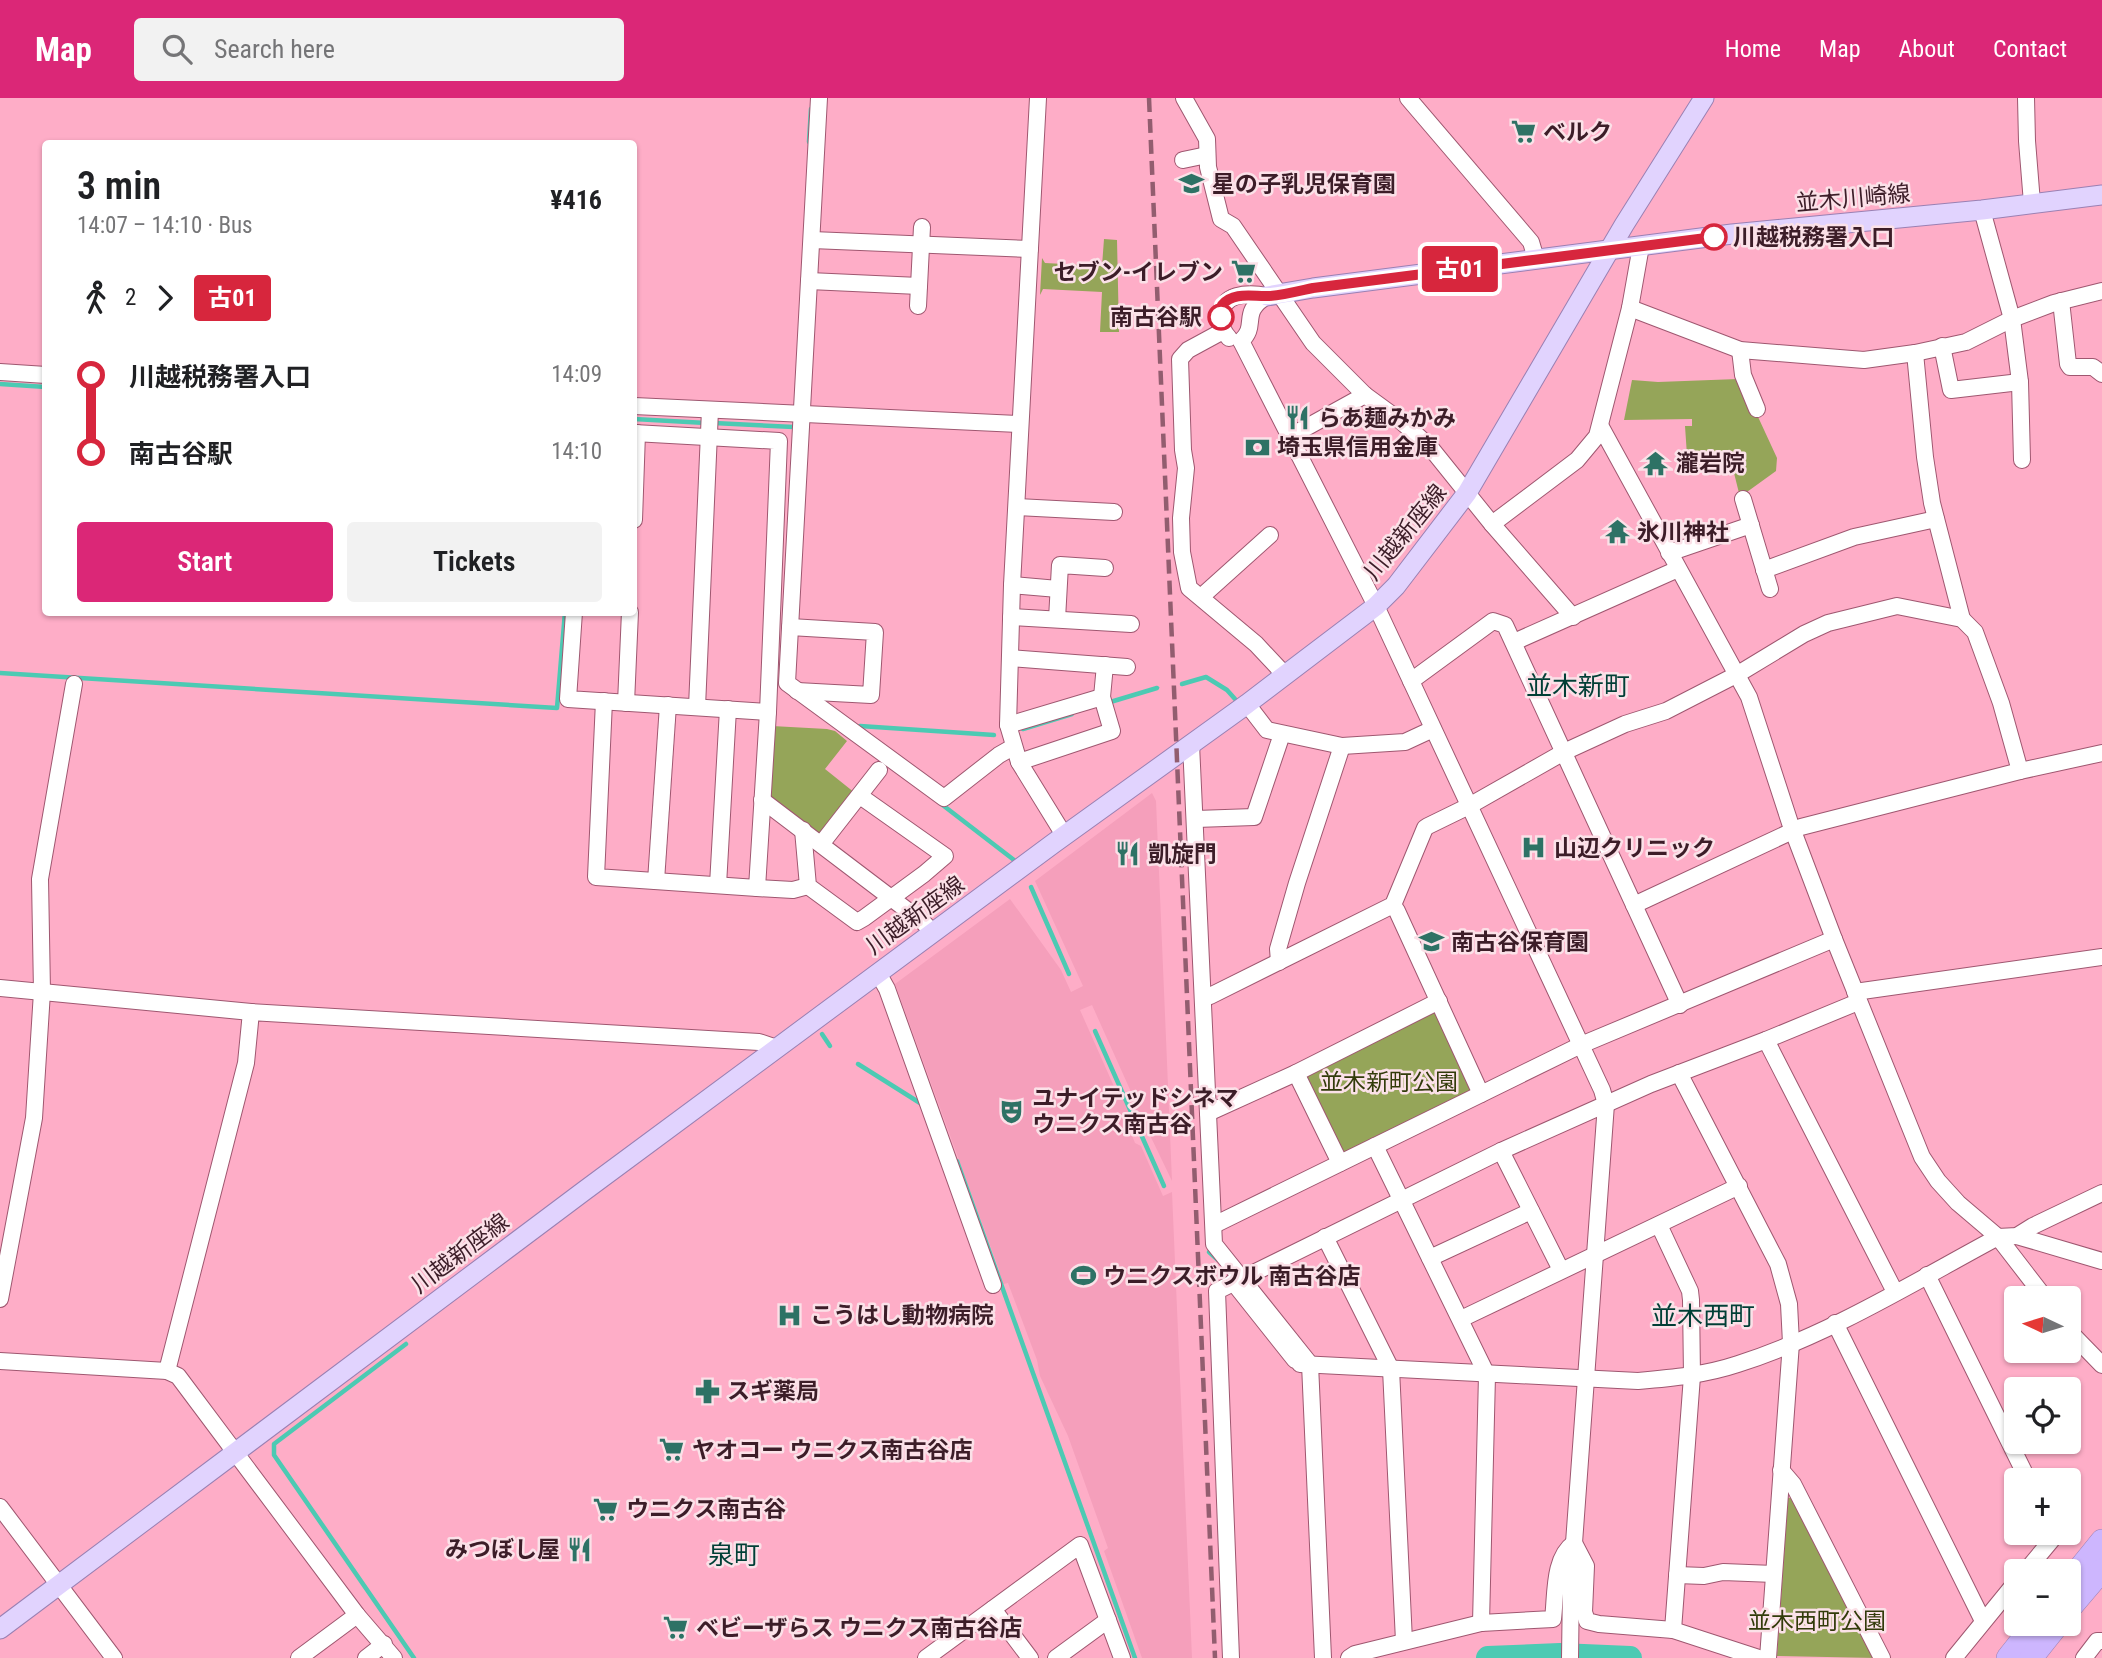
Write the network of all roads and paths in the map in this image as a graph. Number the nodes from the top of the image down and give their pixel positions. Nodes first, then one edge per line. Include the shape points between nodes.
1 (819, 98) edge
2 (1038, 98) edge
3 (1408, 98) edge
4 (1704, 98) edge
5 (2026, 98) edge
6 (1192, 102) edge
7 (1207, 155) junction
8 (1183, 160) dead end
9 (2102, 195) edge
10 (2032, 203) junction
11 (1982, 210) junction
12 (922, 227) dead end
13 (812, 240) junction
14 (921, 244) junction
15 (1641, 246) junction
16 (1030, 249) junction
17 (1609, 251) junction
18 (1536, 259) junction
19 (809, 281) junction
20 (919, 286) junction
21 (2102, 290) edge
22 (1273, 295) junction
23 (1225, 301) junction
24 (2061, 301) junction
25 (918, 306) dead end
26 (1630, 308) junction
27 (1250, 311) junction
28 (2012, 319) junction
29 (1223, 331) junction
30 (1241, 341) junction
31 (1942, 346) junction
32 (1740, 350) junction
33 (1915, 353) junction
34 (0, 372) edge
35 (2102, 374) edge
36 (42, 375) edge
37 (2020, 382) junction
38 (1365, 395) junction
39 (637, 406) edge
40 (1757, 409) dead end
41 (710, 410) junction
42 (801, 414) junction
43 (1020, 424) junction
44 (1601, 427) junction
45 (637, 433) edge
46 (709, 437) junction
47 (1289, 437) junction
48 (2022, 460) dead end
49 (1467, 493) junction
50 (1743, 499) dead end
51 (1017, 507) junction
52 (1114, 512) dead end
53 (1936, 519) junction
54 (1492, 524) junction
55 (1751, 525) junction
56 (1270, 536) dead end
57 (1669, 553) junction
58 (1105, 568) dead end
59 (1678, 569) junction
60 (1764, 570) junction
61 (1012, 586) junction
62 (1058, 589) junction
63 (1770, 589) dead end
64 (1201, 597) junction
65 (1376, 606) junction
66 (573, 616) edge
67 (630, 616) edge
68 (1011, 617) junction
69 (1573, 617) junction
70 (1056, 619) junction
71 (1962, 619) junction
72 (1130, 624) dead end
73 (790, 627) junction
74 (1514, 642) junction
75 (1010, 658) junction
76 (1105, 665) junction
77 (1127, 667) dead end
78 (1738, 674) junction
79 (1285, 675) junction
80 (1411, 681) junction
81 (74, 684) dead end
82 (797, 691) junction
83 (1102, 697) junction
84 (604, 701) junction
85 (626, 703) junction
86 (1247, 704) junction
87 (668, 705) junction
88 (697, 708) junction
89 (728, 709) junction
90 (768, 712) junction
91 (1008, 725) junction
92 (1433, 729) junction
93 (1282, 734) junction
94 (1191, 744) junction
95 (1342, 746) junction
96 (1564, 752) junction
97 (2102, 753) edge
98 (1016, 755) junction
99 (879, 770) dead end
100 (2021, 771) junction
101 (860, 796) junction
102 (762, 800) junction
103 (1469, 806) junction
104 (1196, 819) junction
105 (1794, 830) junction
106 (803, 831) junction
107 (1064, 835) junction
108 (822, 844) junction
109 (656, 881) junction
110 (718, 885) junction
111 (808, 886) junction
112 (757, 888) junction
113 (891, 898) junction
114 (1393, 905) junction
115 (1634, 905) junction
116 (932, 932) junction
117 (1834, 940) junction
118 (2102, 957) edge
119 (1279, 962) junction
120 (878, 973) junction
121 (0, 988) edge
122 (42, 992) junction
123 (1857, 997) junction
124 (1203, 998) junction
125 (1439, 1001) junction
126 (1680, 1005) junction
127 (251, 1012) junction
128 (1766, 1040) junction
129 (1581, 1045) junction
130 (777, 1048) junction
131 (1296, 1073) junction
132 (1679, 1073) junction
133 (1481, 1094) junction
134 (1606, 1104) junction
135 (1208, 1113) junction
136 (1375, 1146) junction
137 (1501, 1151) junction
138 (1340, 1163) junction
139 (1739, 1186) junction
140 (2102, 1193) edge
141 (1401, 1199) junction
142 (1531, 1211) junction
143 (1214, 1225) junction
144 (1659, 1225) junction
145 (2017, 1236) junction
146 (1325, 1237) junction
147 (1998, 1237) junction
148 (1595, 1255) junction
149 (1430, 1258) junction
150 (2102, 1261) edge
151 (1561, 1270) junction
152 (1927, 1275) junction
153 (1238, 1280) junction
154 (993, 1285) dead end
155 (2036, 1286) edge
156 (1895, 1292) junction
157 (0, 1299) edge
158 (1461, 1319) junction
159 (1835, 1323) junction
160 (1791, 1343) junction
161 (2081, 1343) edge
162 (0, 1361) edge
163 (1304, 1364) junction
164 (2102, 1365) edge
165 (1391, 1369) junction
166 (167, 1371) junction
167 (1487, 1375) junction
168 (1692, 1376) junction
169 (1586, 1378) junction
170 (235, 1453) junction
171 (2022, 1468) edge
172 (1781, 1470) junction
173 (0, 1507) edge
174 (1312, 1514) junction
175 (2102, 1541) edge
176 (1574, 1543) junction
177 (2048, 1545) edge
178 (2036, 1559) edge
179 (2081, 1567) edge
180 (2102, 1570) edge
181 (1774, 1574) junction
182 (1676, 1575) junction
183 (60, 1585) junction
184 (2081, 1595) edge
185 (2004, 1596) edge
186 (993, 1609) junction
187 (357, 1615) junction
188 (1108, 1620) junction
189 (1983, 1621) junction
190 (1481, 1623) junction
191 (0, 1629) edge
192 (1673, 1630) junction
193 (2025, 1636) edge
194 (2048, 1636) edge
195 (1404, 1641) junction
196 (2102, 1641) edge
197 (384, 1644) junction
198 (934, 1656) edge
199 (114, 1658) edge
200 (299, 1658) edge
201 (366, 1658) edge
202 (394, 1658) edge
203 (1030, 1658) edge
204 (1056, 1658) edge
205 (1122, 1658) edge
206 (1231, 1658) edge
207 (1312, 1658) edge
208 (1323, 1658) edge
209 (1349, 1658) edge
210 (1570, 1658) edge
211 (1759, 1658) edge
212 (1768, 1658) edge
213 (1882, 1658) edge
214 (1954, 1658) edge
215 (2008, 1658) edge
216 (2031, 1658) edge
217 (2084, 1658) edge

1 - 13 street
2 - 16 street
3 - 18 street via 1531,242
4 - 17 main road, 川越新座線
5 - 10 street
6 - 7 street via 1207,139
7 - 8 street
7 - 22 street via 1221,219 1233,226
9 - 10 main road, 並木川崎線
10 - 11 main road, 並木川崎線
11 - 15 main road, 並木川崎線
11 - 28 street
12 - 14 street
13 - 14 street
13 - 19 street
14 - 16 street
14 - 20 street
15 - 17 main road, 並木川崎線
15 - 26 street
16 - 43 street
17 - 18 main road, 並木川崎線
17 - 49 main road, 川越新座線
18 - 22 main road, 並木川崎線
19 - 20 street
19 - 42 street
20 - 25 street
21 - 24 street
22 - 23 street
22 - 27 street
22 - 38 street
23 - 27 street via 1238,302
23 - 29 street
24 - 28 street
24 - 35 street via 2070,368 2093,367
26 - 32 street
26 - 44 street
27 - 30 street via 1249,332
28 - 31 street via 1966,342
28 - 37 street
29 - 30 street
29 - 64 street via 1180,359 1186,468 1182,552 1189,588
30 - 47 street
31 - 33 street
31 - 37 street via 1951,390
32 - 33 street via 1864,360
32 - 40 street via 1743,374
33 - 53 street
34 - 36 street
37 - 48 street
38 - 47 street
38 - 49 street via 1430,447
39 - 41 street
41 - 42 street
41 - 46 street
42 - 43 street via 889,427
42 - 73 street
43 - 51 street
44 - 54 street via 1577,460
44 - 57 street
45 - 46 street
46 - 88 street
46 - 90 street via 779,441
47 - 65 street
49 - 54 street
49 - 65 main road, 川越新座線
50 - 55 street
51 - 52 street
51 - 61 street
53 - 60 street via 1854,537
53 - 71 street
54 - 69 street
55 - 57 street
55 - 60 street
56 - 64 street
57 - 59 street
58 - 62 street via 1060,565
59 - 69 street
59 - 78 street
60 - 63 street
61 - 62 street
61 - 68 street
62 - 70 street
64 - 79 street
65 - 79 main road, 川越新座線
65 - 80 street
66 - 84 street via 568,699
67 - 85 street
68 - 70 street
68 - 75 street
69 - 74 street
70 - 72 street
71 - 78 street via 1897,606 1874,611 1804,634
71 - 100 street via 1975,632
73 - 82 street via 787,683
73 - 82 street via 875,632 871,695
74 - 80 street via 1505,625 1493,621
74 - 96 street
75 - 76 street
75 - 91 street
76 - 77 street
76 - 83 street
78 - 96 street via 1665,711
78 - 105 street
79 - 86 main road, 川越新座線
80 - 92 street
81 - 122 street via 40,879
82 - 98 street via 944,798 999,755
83 - 91 street
83 - 98 street via 1112,731
84 - 85 street
84 - 109 street via 596,877
85 - 87 street
86 - 93 street via 1267,730
86 - 94 main road, 川越新座線
87 - 88 street
87 - 109 street
88 - 89 street
89 - 90 street
89 - 110 street
90 - 102 street
91 - 98 street
92 - 95 street via 1405,742
92 - 103 street
93 - 95 street
93 - 104 street via 1254,817
94 - 104 street
94 - 107 main road, 川越新座線
95 - 119 street via 1297,883 1278,949
96 - 103 street
96 - 115 street
97 - 100 street
98 - 107 street
99 - 101 street
100 - 105 street
101 - 108 street
101 - 113 street via 945,856
102 - 106 street
102 - 112 street
103 - 114 street via 1425,828
103 - 129 street
104 - 124 street
105 - 115 street
105 - 117 street
106 - 108 street
106 - 111 street
107 - 116 main road, 川越新座線
108 - 113 street
109 - 110 street
110 - 112 street
111 - 112 street
111 - 113 street via 857,922
113 - 116 street
114 - 119 street
114 - 125 street
115 - 126 street
116 - 120 main road, 川越新座線
117 - 123 street
117 - 126 street
118 - 123 street
119 - 124 street
120 - 130 main road, 川越新座線
120 - 154 street
121 - 122 street
122 - 127 street
122 - 157 street via 34,1118
123 - 128 street
123 - 147 street via 1922,1157 1958,1203
124 - 135 street
125 - 131 street
125 - 133 street
126 - 129 street
127 - 130 street via 759,1042
127 - 166 street via 246,1063
128 - 132 street
128 - 156 street
129 - 133 street
129 - 134 street
130 - 170 main road, 川越新座線
131 - 135 street
131 - 138 street
132 - 134 street
132 - 139 street
133 - 136 street
134 - 137 street
134 - 148 street
135 - 143 street
136 - 138 street
136 - 141 street
137 - 141 street
137 - 142 street
138 - 143 street
139 - 144 street
139 - 160 street via 1778,1264 1789,1304
140 - 145 street
141 - 146 street
141 - 149 street
142 - 149 street
142 - 151 street
143 - 153 street via 1214,1244
144 - 148 street
144 - 168 street via 1690,1291
145 - 147 street
145 - 150 street
146 - 153 street
146 - 165 street
147 - 152 street
147 - 155 street
148 - 151 street
148 - 169 street
149 - 158 street
151 - 158 street
152 - 156 street
152 - 171 street
153 - 163 street
153 - 206 street via 1221,1288 1217,1296
156 - 159 street
158 - 167 street
159 - 160 street
159 - 189 street
160 - 168 street
160 - 172 street
161 - 164 street
162 - 166 street
163 - 165 street
163 - 174 street
165 - 167 street
165 - 195 street
166 - 170 street via 178,1376
167 - 169 street
167 - 190 street
168 - 169 street via 1638,1381
168 - 182 street
169 - 176 street
170 - 183 main road, 川越新座線
170 - 187 street
172 - 181 street
172 - 213 street via 1793,1484
173 - 183 street
174 - 207 street
174 - 208 street
175 - 179 highway
176 - 190 street via 1560,1561 1553,1619
176 - 192 street via 1586,1566 1587,1621
176 - 210 street
177 - 178 street
180 - 184 highway
181 - 182 street
181 - 212 street
182 - 192 street
183 - 191 main road, 川越新座線
183 - 199 street
185 - 189 street
186 - 188 street via 1080,1545
186 - 198 street
186 - 203 street
187 - 197 street
187 - 200 street
188 - 204 street
188 - 205 street
189 - 214 street
190 - 195 street
192 - 211 street
193 - 215 highway
194 - 216 highway
195 - 209 street
196 - 217 street
197 - 201 street
197 - 202 street

